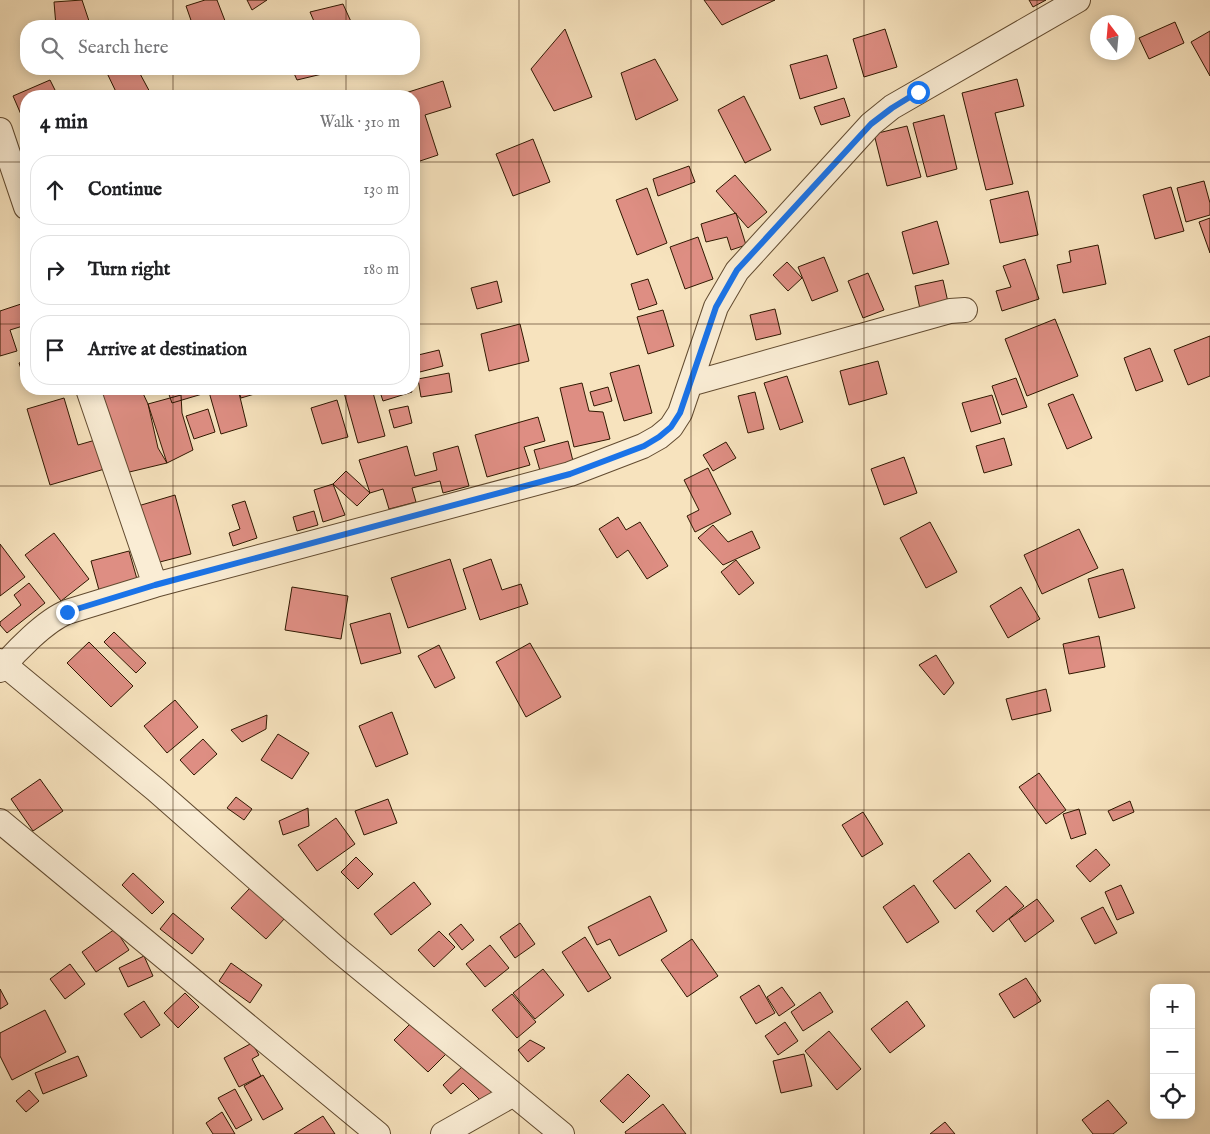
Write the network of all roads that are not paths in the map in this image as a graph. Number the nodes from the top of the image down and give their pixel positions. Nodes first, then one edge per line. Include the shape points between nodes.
1 (1078, 0) edge
2 (0, 130) edge
3 (20, 189) edge
4 (965, 310) dead end
5 (690, 384) junction
6 (90, 395) edge
7 (155, 585) junction
8 (2, 665) edge
9 (0, 821) edge
10 (512, 1095) junction
11 (378, 1134) edge
12 (443, 1134) edge
13 (562, 1134) edge

1 - 5 street via 892,108 871,124 737,270 716,307
2 - 3 street
4 - 5 street
5 - 7 street via 680,413 659,437 644,446 570,474
6 - 7 street
7 - 8 street via 55,617
8 - 10 street via 156,790 338,950
9 - 11 street
10 - 12 street
10 - 13 street

